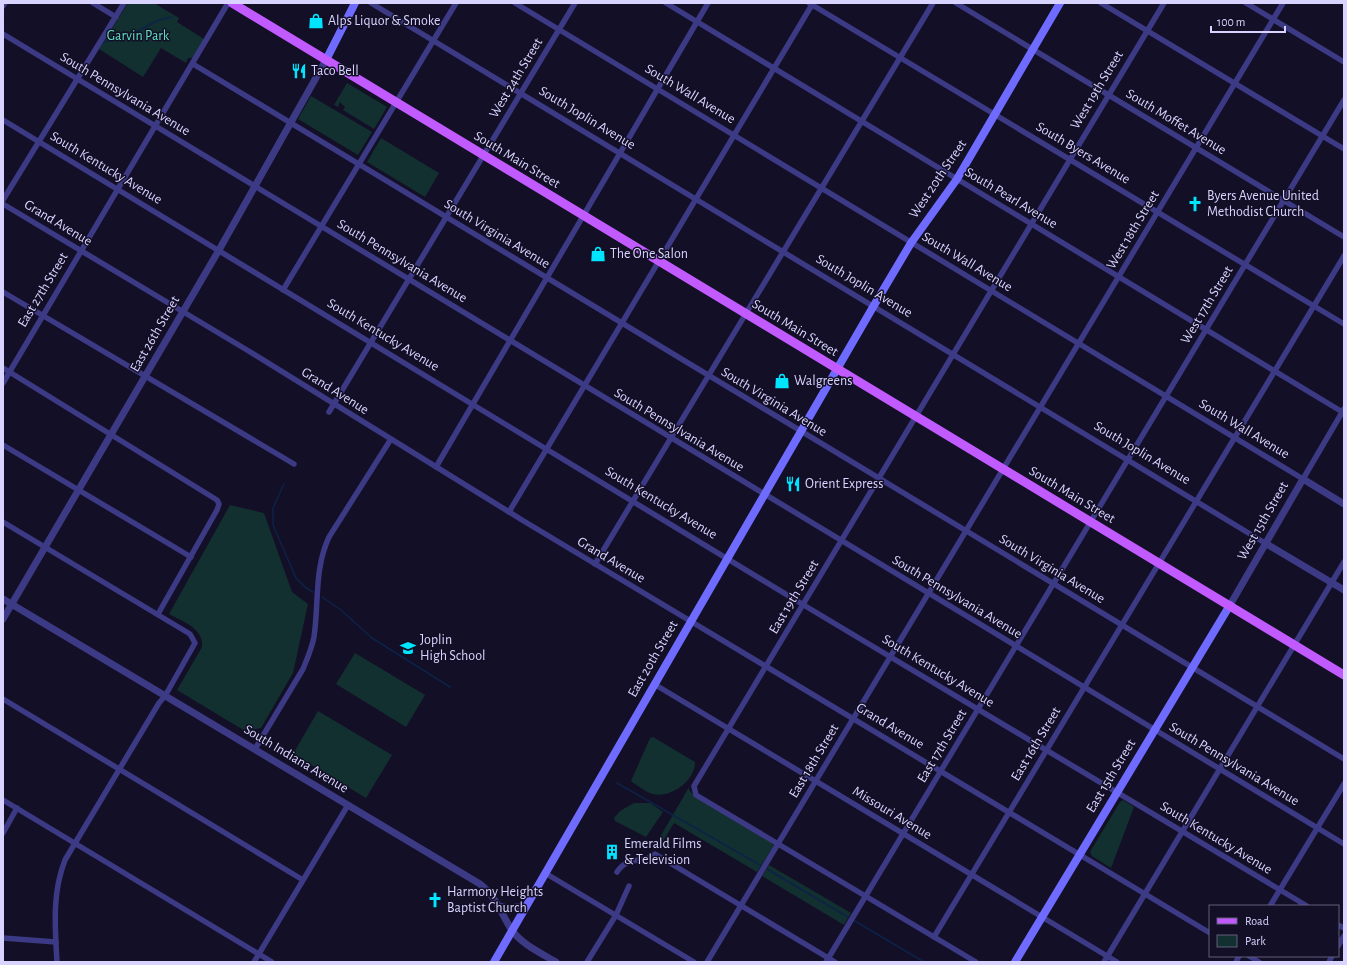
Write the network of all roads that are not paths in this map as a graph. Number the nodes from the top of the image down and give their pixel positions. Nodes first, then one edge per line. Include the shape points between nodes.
1 (5, 3) edge
2 (93, 3) edge
3 (124, 3) edge
4 (228, 3) edge
5 (232, 3) edge
6 (355, 3) edge
7 (371, 3) edge
8 (456, 3) edge
9 (515, 3) edge
10 (575, 3) edge
11 (666, 3) edge
12 (708, 3) edge
13 (933, 3) edge
14 (956, 3) edge
15 (1060, 3) edge
16 (1101, 3) edge
17 (1164, 3) edge
18 (1246, 3) edge
19 (1283, 3) edge
20 (812, 4) edge
21 (3, 6) edge
22 (116, 17) junction
23 (1273, 20) junction
24 (697, 22) junction
25 (559, 30) junction
26 (1147, 31) junction
27 (3, 34) edge
28 (433, 41) junction
29 (1033, 50) junction
30 (900, 57) junction
31 (326, 60) junction
32 (1344, 62) edge
33 (193, 64) junction
34 (774, 69) junction
35 (77, 79) junction
36 (1235, 84) junction
37 (657, 89) junction
38 (520, 93) junction
39 (1108, 95) junction
40 (1344, 100) edge
41 (396, 103) junction
42 (995, 113) junction
43 (3, 120) edge
44 (861, 122) junction
45 (290, 123) junction
46 (156, 126) junction
47 (734, 136) junction
48 (1322, 136) junction
49 (39, 141) junction
50 (1196, 148) junction
51 (1344, 149) edge
52 (620, 153) junction
53 (483, 155) junction
54 (1070, 159) junction
55 (359, 164) junction
56 (957, 179) junction
57 (254, 186) junction
58 (821, 188) junction
59 (118, 189) junction
60 (3, 200) edge
61 (695, 200) junction
62 (1284, 200) junction
63 (3, 204) edge
64 (1158, 212) junction
65 (583, 216) junction
66 (446, 217) junction
67 (1031, 224) junction
68 (321, 227) junction
69 (1344, 237) edge
70 (911, 243) junction
71 (81, 250) junction
72 (219, 250) junction
73 (783, 253) junction
74 (1344, 256) edge
75 (658, 262) junction
76 (1245, 264) junction
77 (1119, 277) junction
78 (546, 278) junction
79 (409, 280) junction
80 (283, 290) junction
81 (3, 292) edge
82 (990, 292) junction
83 (1313, 306) junction
84 (873, 307) junction
85 (183, 311) junction
86 (746, 315) junction
87 (42, 316) junction
88 (622, 324) junction
89 (1344, 324) edge
90 (1206, 329) junction
91 (510, 340) junction
92 (372, 342) junction
93 (1078, 344) junction
94 (953, 355) junction
95 (3, 368) edge
96 (837, 370) junction
97 (1274, 370) junction
98 (9, 372) junction
99 (146, 375) junction
100 (708, 376) junction
101 (3, 384) edge
102 (584, 386) junction
103 (1165, 396) junction
104 (473, 403) junction
105 (334, 404) junction
106 (1040, 407) junction
107 (1343, 411) edge
108 (330, 412) dead end
109 (916, 417) junction
110 (800, 432) junction
111 (111, 433) junction
112 (671, 438) junction
113 (1234, 438) junction
114 (391, 439) junction
115 (3, 445) edge
116 (547, 448) junction
117 (1127, 459) junction
118 (294, 464) dead end
119 (436, 467) junction
120 (1003, 470) junction
121 (878, 479) junction
122 (1303, 479) junction
123 (78, 490) junction
124 (764, 495) junction
125 (1196, 500) junction
126 (633, 501) junction
127 (1344, 504) edge
128 (509, 512) junction
129 (3, 522) edge
130 (1090, 522) junction
131 (966, 532) junction
132 (841, 541) junction
133 (1265, 543) junction
134 (45, 547) junction
135 (191, 557) junction
136 (727, 557) junction
137 (1344, 562) edge
138 (1158, 563) junction
139 (595, 564) junction
140 (1331, 582) junction
141 (1053, 584) junction
142 (1344, 590) edge
143 (929, 594) junction
144 (3, 599) edge
145 (12, 604) junction
146 (803, 604) junction
147 (1230, 605) junction
148 (158, 614) junction
149 (3, 618) edge
150 (690, 620) junction
151 (1121, 625) junction
152 (1294, 645) junction
153 (1016, 647) junction
154 (891, 657) junction
155 (766, 666) junction
156 (1192, 668) junction
157 (1344, 675) edge
158 (654, 684) junction
159 (1084, 687) junction
160 (165, 696) junction
161 (3, 699) edge
162 (1257, 707) junction
163 (978, 709) junction
164 (854, 718) junction
165 (728, 728) junction
166 (1154, 730) junction
167 (255, 749) junction
168 (1046, 750) junction
169 (1344, 759) edge
170 (119, 769) junction
171 (1220, 770) junction
172 (941, 772) junction
173 (816, 781) junction
174 (1344, 784) edge
175 (1117, 792) junction
176 (3, 800) edge
177 (348, 805) junction
178 (18, 808) junction
179 (1008, 812) junction
180 (1317, 828) junction
181 (1182, 831) junction
182 (3, 833) edge
183 (903, 834) junction
184 (74, 843) junction
185 (778, 843) junction
186 (1344, 844) edge
187 (1080, 854) junction
188 (617, 872) dead end
189 (545, 873) junction
190 (971, 875) junction
191 (303, 880) junction
192 (629, 886) dead end
193 (1279, 890) junction
194 (1145, 893) junction
195 (866, 896) junction
196 (741, 905) junction
197 (1271, 905) edge
198 (1305, 905) edge
199 (499, 906) junction
200 (526, 906) junction
201 (616, 915) junction
202 (1042, 917) junction
203 (512, 930) junction
204 (1209, 931) edge
205 (934, 937) junction
206 (3, 938) edge
207 (56, 942) junction
208 (259, 954) junction
209 (1107, 956) junction
210 (827, 960) edge
211 (57, 962) edge
212 (254, 962) edge
213 (272, 962) edge
214 (494, 962) edge
215 (556, 962) edge
216 (587, 962) edge
217 (694, 962) edge
218 (707, 962) edge
219 (835, 962) edge
220 (976, 962) edge
221 (1015, 962) edge
222 (1104, 962) edge
223 (1117, 962) edge

1 - 21 street
2 - 22 street
3 - 22 street
4 - 33 street, East 27th Street
5 - 31 main road, South Main Street
6 - 31 main road
7 - 28 street, South Joplin Avenue
8 - 28 street
9 - 25 street, South Wall Avenue
10 - 25 street, West 24th Street
11 - 24 street, South Pearl Avenue
12 - 24 street
13 - 30 street
14 - 29 street, South Moffet Avenue
15 - 29 main road, West 20th Street
16 - 26 street
17 - 26 street, West 19th Street
18 - 23 street
19 - 23 street, West 18th Street
20 - 30 street, South Byers Avenue
20 - 34 street
22 - 35 street
23 - 32 street
23 - 36 street, West 18th Street
24 - 34 street, South Pearl Avenue
24 - 37 street
25 - 37 street, South Wall Avenue
25 - 38 street, West 24th Street
26 - 36 street
26 - 39 street, West 19th Street
27 - 35 street, South Pennsylvania Avenue
28 - 38 street, South Joplin Avenue
28 - 41 street
29 - 39 street, South Moffet Avenue
29 - 42 main road, West 20th Street
30 - 42 street, South Byers Avenue
30 - 44 street
31 - 41 main road, South Main Street
31 - 45 street, East 26th Street
33 - 45 street, South Virginia Avenue
33 - 46 street, East 27th Street
34 - 44 street, South Pearl Avenue
34 - 47 street
35 - 46 street, South Pennsylvania Avenue
35 - 49 street
36 - 48 street
36 - 50 street, West 18th Street
37 - 47 street, South Wall Avenue
37 - 52 street
38 - 52 street, South Joplin Avenue
38 - 53 street, West 24th Street
39 - 50 street, South Moffet Avenue
39 - 54 street, West 19th Street
40 - 48 street, West 17th Street
41 - 53 main road, South Main Street
41 - 55 street
42 - 54 street, South Byers Avenue
42 - 56 main road, West 20th Street
43 - 49 street, South Kentucky Avenue
44 - 56 street, South Pearl Avenue
44 - 58 street
45 - 55 street, South Virginia Avenue
45 - 57 street, East 26th Street
46 - 57 street, South Pennsylvania Avenue
46 - 59 street, East 27th Street
47 - 58 street, South Wall Avenue
47 - 61 street
48 - 51 street
48 - 62 street, West 17th Street
49 - 59 street, South Kentucky Avenue
49 - 60 street
50 - 62 street, South Moffet Avenue
50 - 64 street, West 18th Street
52 - 61 street, South Joplin Avenue
52 - 65 street
53 - 65 main road, South Main Street
53 - 66 street, West 24th Street
54 - 64 street, South Byers Avenue
54 - 67 street, West 19th Street
55 - 66 street, South Virginia Avenue
55 - 68 street
56 - 67 street, South Pearl Avenue
56 - 70 main road, West 20th Street
57 - 68 street, South Pennsylvania Avenue
57 - 72 street, East 26th Street
58 - 70 street, South Wall Avenue
58 - 73 street
59 - 71 street, East 27th Street
59 - 72 street, South Kentucky Avenue
61 - 73 street, South Joplin Avenue
61 - 75 street
62 - 69 street, South Moffet Avenue
62 - 76 street, West 17th Street
63 - 71 street, Grand Avenue
64 - 76 street, South Byers Avenue
64 - 77 street, West 18th Street
65 - 75 main road, South Main Street
65 - 78 street
66 - 78 street, South Virginia Avenue
66 - 79 street, West 24th Street
67 - 77 street, South Pearl Avenue
67 - 82 street, West 19th Street
68 - 79 street, South Pennsylvania Avenue
68 - 80 street
70 - 82 street, South Wall Avenue
70 - 84 main road, West 20th Street
71 - 85 street, Grand Avenue
71 - 87 street, East 27th Street
72 - 80 street, South Kentucky Avenue
72 - 85 street, East 26th Street
73 - 84 street, South Joplin Avenue
73 - 86 street
74 - 83 street, East 16th Street
75 - 86 main road, South Main Street
75 - 88 street
76 - 83 street, South Byers Avenue
76 - 90 street, West 17th Street
77 - 90 street, South Pearl Avenue
77 - 93 street, West 18th Street
78 - 88 street, South Virginia Avenue
78 - 91 street
79 - 91 street, South Pennsylvania Avenue
79 - 92 street, West 24th Street
80 - 92 street, South Kentucky Avenue
81 - 87 street
82 - 93 street, South Wall Avenue
82 - 94 street, West 19th Street
83 - 89 street, South Byers Avenue
83 - 97 street, East 16th Street
84 - 94 street, South Joplin Avenue
84 - 96 main road, West 20th Street
85 - 99 street, East 26th Street
85 - 105 street, Grand Avenue
86 - 96 main road, South Main Street
86 - 100 street
87 - 98 street, East 27th Street
87 - 99 street
88 - 100 street, South Virginia Avenue
88 - 102 street
90 - 97 street, South Pearl Avenue
90 - 103 street, West 17th Street
91 - 102 street, South Pennsylvania Avenue
91 - 104 street
92 - 104 street, South Kentucky Avenue
92 - 105 street, West 24th Street
93 - 103 street, South Wall Avenue
93 - 106 street, West 18th Street
94 - 106 street, South Joplin Avenue
94 - 109 street, West 19th Street
95 - 98 street
96 - 109 main road, South Main Street
96 - 110 main road, East 20th Street
97 - 107 street, South Pearl Avenue
97 - 113 street, East 16th Street
98 - 101 street, East 27th Street
98 - 111 street
99 - 111 street, East 26th Street
99 - 118 street
100 - 110 street, South Virginia Avenue
100 - 112 street
102 - 112 street, South Pennsylvania Avenue
102 - 116 street
103 - 113 street, South Wall Avenue
103 - 117 street, West 17th Street
104 - 116 street, South Kentucky Avenue
104 - 119 street
105 - 108 street, West 24th Street
105 - 114 street, Grand Avenue
106 - 117 street, South Joplin Avenue
106 - 120 street, West 18th Street
107 - 122 street, West 15th Street
109 - 120 main road, South Main Street
109 - 121 street, East 19th Street
110 - 121 street, South Virginia Avenue
110 - 124 main road, East 20th Street
111 - 123 street, East 26th Street
111 - 135 street via 215,497 219,504 217,510
112 - 124 street, South Pennsylvania Avenue
112 - 126 street
113 - 122 street, South Wall Avenue
113 - 125 street, East 16th Street
114 - 119 street, Grand Avenue
114 - 167 street via 329,538 320,563 314,637 308,655 303,669
115 - 123 street
116 - 126 street, South Kentucky Avenue
116 - 128 street
117 - 125 street, South Joplin Avenue
117 - 130 street, West 17th Street
119 - 128 street, Grand Avenue
120 - 130 main road, South Main Street
120 - 131 street, East 18th Street
121 - 131 street, South Virginia Avenue
121 - 132 street, East 19th Street
122 - 127 street, South Wall Avenue
122 - 133 street, West 15th Street
123 - 134 street, East 26th Street
123 - 135 street
124 - 132 street, South Pennsylvania Avenue
124 - 136 main road, East 20th Street
125 - 133 street, South Joplin Avenue
125 - 138 street, East 16th Street
126 - 136 street, South Kentucky Avenue
126 - 139 street
128 - 139 street, Grand Avenue
129 - 134 street
130 - 138 main road, South Main Street
130 - 141 street, East 17th Street
131 - 141 street, South Virginia Avenue
131 - 143 street, East 18th Street
132 - 143 street, South Pennsylvania Avenue
132 - 146 street, East 19th Street
133 - 140 street, South Joplin Avenue
133 - 147 street, West 15th Street
134 - 145 street, East 26th Street
134 - 148 street
135 - 148 street
136 - 146 street, South Kentucky Avenue
136 - 150 main road, East 20th Street
137 - 140 street
138 - 147 main road, South Main Street
138 - 151 street, East 16th Street
139 - 150 street, Grand Avenue
140 - 142 street, South Joplin Avenue
140 - 152 street
141 - 151 street, South Virginia Avenue
141 - 153 street, East 17th Street
143 - 153 street, South Pennsylvania Avenue
143 - 154 street, East 18th Street
144 - 145 street, South Indiana Avenue
145 - 149 street, East 26th Street
145 - 160 street, South Indiana Avenue
146 - 154 street, South Kentucky Avenue
146 - 155 street, East 19th Street
147 - 152 main road, South Main Street
147 - 156 main road, East 15th Street
148 - 160 street via 194,638 194,647
150 - 155 street, Grand Avenue
150 - 158 main road, East 20th Street
151 - 156 street, South Virginia Avenue
151 - 159 street, East 16th Street
152 - 157 main road, South Main Street
152 - 162 street
153 - 159 street, South Pennsylvania Avenue
153 - 163 street, East 17th Street
154 - 163 street, South Kentucky Avenue
154 - 164 street, East 18th Street
155 - 164 street, Grand Avenue
155 - 165 street, East 19th Street
156 - 162 street, South Virginia Avenue
156 - 166 main road, East 15th Street
158 - 165 street, Missouri Avenue
158 - 189 main road, East 20th Street
159 - 166 street, South Pennsylvania Avenue
159 - 168 street, East 16th Street
160 - 167 street, South Indiana Avenue
160 - 170 street
161 - 170 street
162 - 169 street, South Virginia Avenue
162 - 171 street
163 - 168 street, South Kentucky Avenue
163 - 172 street, East 17th Street
164 - 172 street, Grand Avenue
164 - 173 street, East 18th Street
165 - 173 street, Missouri Avenue
165 - 185 street, East 19th Street via 694,786 696,795
166 - 171 street, South Pennsylvania Avenue
166 - 175 main road, East 15th Street
167 - 177 street, South Indiana Avenue
168 - 175 street, South Kentucky Avenue
168 - 179 street, East 16th Street
170 - 184 street
170 - 191 street
171 - 180 street, South Pennsylvania Avenue
171 - 181 street
172 - 179 street, Grand Avenue
172 - 183 street, East 17th Street
173 - 183 street, Missouri Avenue
173 - 185 street, East 18th Street
174 - 180 street
175 - 181 street, South Kentucky Avenue
175 - 187 main road, East 15th Street
176 - 178 street
177 - 191 street
177 - 199 street, South Indiana Avenue via 480,884
178 - 182 street
178 - 184 street
179 - 187 street, Grand Avenue
179 - 190 street, East 16th Street
180 - 186 street, South Pennsylvania Avenue
180 - 193 street
181 - 193 street, South Kentucky Avenue
181 - 194 street
183 - 190 street, Missouri Avenue
183 - 195 street, East 17th Street
184 - 207 street via 65,860 57,886
184 - 208 street
185 - 195 street
185 - 196 street, East 18th Street
187 - 194 street, Grand Avenue
187 - 202 main road, East 15th Street
188 - 196 street via 627,861 655,854
189 - 200 main road, East 20th Street
189 - 201 street
190 - 202 street, Missouri Avenue
190 - 205 street, East 16th Street
191 - 208 street
192 - 201 street
193 - 197 street
193 - 198 street, South Kentucky Avenue
194 - 204 street, Grand Avenue
194 - 209 street
195 - 205 street
195 - 210 street, East 17th Street
196 - 210 street
196 - 218 street, East 18th Street
199 - 200 street
199 - 203 street, South Indiana Avenue
200 - 203 main road, East 20th Street
201 - 216 street
201 - 217 street
202 - 209 street, Missouri Avenue
202 - 221 main road, East 15th Street
203 - 214 main road, East 20th Street
203 - 215 street, South Indiana Avenue via 524,942
205 - 220 street
206 - 207 street
207 - 211 street
208 - 212 street
208 - 213 street
209 - 222 street
209 - 223 street, Missouri Avenue
210 - 219 street

